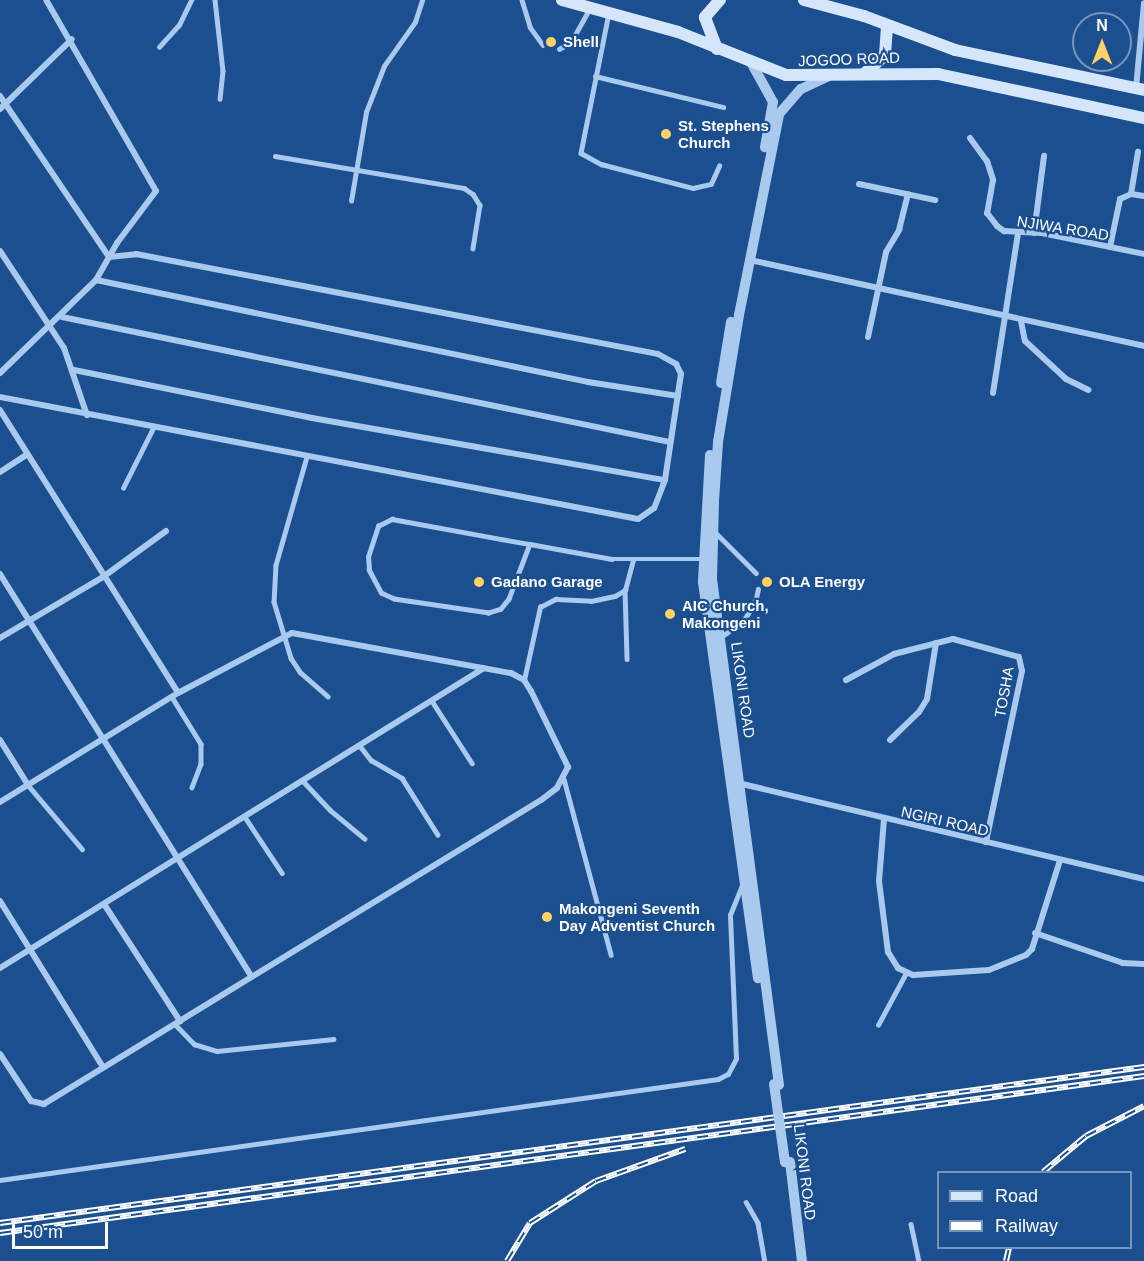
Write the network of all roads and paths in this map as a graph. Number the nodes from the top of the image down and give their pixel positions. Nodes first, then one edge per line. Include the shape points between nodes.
1 (46, 0) edge
2 (191, 0) edge
3 (215, 0) edge
4 (422, 0) edge
5 (522, 0) edge
6 (562, 0) edge
7 (720, 0) edge
8 (804, 0) edge
9 (1144, 3) edge
10 (591, 6) junction
11 (610, 11) junction
12 (886, 26) junction
13 (72, 39) junction
14 (543, 45) dead end
15 (159, 47) dead end
16 (559, 49) dead end
17 (717, 49) junction
18 (752, 64) junction
19 (864, 74) junction
20 (595, 76) junction
21 (827, 77) junction
22 (1140, 89) edge
23 (0, 96) edge
24 (220, 99) dead end
25 (2, 106) edge
26 (723, 108) dead end
27 (1144, 118) edge
28 (970, 138) dead end
29 (1138, 152) dead end
30 (275, 156) dead end
31 (1044, 156) dead end
32 (719, 166) dead end
33 (357, 169) junction
34 (859, 184) dead end
35 (908, 194) junction
36 (1131, 194) junction
37 (1144, 196) edge
38 (935, 200) dead end
39 (351, 201) dead end
40 (1034, 232) junction
41 (1018, 233) junction
42 (1110, 246) junction
43 (473, 248) dead end
44 (0, 251) edge
45 (1144, 254) edge
46 (109, 257) junction
47 (750, 261) junction
48 (96, 280) junction
49 (876, 290) junction
50 (62, 317) junction
51 (1006, 318) junction
52 (1021, 321) junction
53 (50, 328) junction
54 (868, 337) dead end
55 (1144, 346) edge
56 (74, 370) junction
57 (0, 373) edge
58 (1089, 390) dead end
59 (993, 393) dead end
60 (678, 396) junction
61 (0, 397) edge
62 (0, 410) edge
63 (87, 415) junction
64 (153, 428) junction
65 (670, 442) junction
66 (26, 455) junction
67 (307, 457) junction
68 (0, 472) edge
69 (665, 480) junction
70 (123, 488) dead end
71 (713, 530) junction
72 (166, 531) dead end
73 (530, 544) junction
74 (703, 559) junction
75 (633, 561) junction
76 (756, 573) dead end
77 (0, 574) edge
78 (103, 577) junction
79 (758, 589) dead end
80 (625, 590) junction
81 (30, 621) junction
82 (283, 634) junction
83 (0, 638) edge
84 (721, 638) junction
85 (936, 643) junction
86 (627, 659) dead end
87 (484, 668) junction
88 (524, 680) junction
89 (846, 680) dead end
90 (175, 695) junction
91 (328, 696) dead end
92 (432, 701) junction
93 (0, 740) edge
94 (102, 740) junction
95 (890, 740) dead end
96 (360, 746) junction
97 (472, 763) dead end
98 (564, 780) junction
99 (304, 782) junction
100 (741, 783) junction
101 (28, 784) junction
102 (192, 787) dead end
103 (0, 802) edge
104 (245, 817) junction
105 (884, 819) junction
106 (438, 835) dead end
107 (366, 839) dead end
108 (986, 842) junction
109 (82, 849) dead end
110 (751, 854) junction
111 (739, 856) junction
112 (176, 860) junction
113 (1060, 860) junction
114 (282, 873) dead end
115 (1144, 879) edge
116 (743, 883) junction
117 (0, 901) edge
118 (104, 904) junction
119 (1035, 933) junction
120 (29, 950) junction
121 (611, 955) dead end
122 (1144, 964) edge
123 (0, 968) edge
124 (906, 973) junction
125 (252, 977) junction
126 (177, 1022) junction
127 (878, 1025) dead end
128 (333, 1039) dead end
129 (0, 1054) edge
130 (103, 1067) junction
131 (777, 1085) junction
132 (0, 1180) edge
133 (746, 1202) dead end
134 (911, 1224) dead end
135 (765, 1261) edge
136 (800, 1261) edge
137 (919, 1261) edge

1 - 13 street
2 - 15 lane via 179,25
3 - 24 lane via 224,88
4 - 33 lane via 415,22 376,84 366,112
5 - 14 lane via 530,27
6 - 10 main road, JOGOO ROAD
7 - 17 main road via 705,17
8 - 12 main road, JOGOO ROAD
9 - 22 street
10 - 11 main road, JOGOO ROAD
10 - 16 lane via 571,42
11 - 17 main road, JOGOO ROAD
11 - 20 lane
12 - 19 main road via 885,55
12 - 22 main road, JOGOO ROAD via 956,50
13 - 25 street
13 - 46 street via 156,191
17 - 18 main road, JOGOO ROAD
18 - 21 main road, JOGOO ROAD via 786,75
18 - 74 street, LIKONI ROAD via 773,102 725,355 706,488
19 - 21 main road, JOGOO ROAD
19 - 27 main road, JOGOO ROAD via 938,74
20 - 26 lane
20 - 32 lane via 579,145 587,159 693,188 711,184
21 - 47 street, LIKONI ROAD via 801,89 779,114
23 - 25 street
25 - 46 street
28 - 41 street, NJIWA ROAD via 987,161 993,180 987,213 991,221 1004,231
29 - 36 street
30 - 33 lane
31 - 40 street
33 - 39 lane
33 - 43 lane via 464,188 473,194 480,205
34 - 35 street
35 - 38 street
35 - 49 street
36 - 37 street
36 - 42 street via 1120,200
40 - 41 street, NJIWA ROAD
40 - 42 street, NJIWA ROAD
41 - 51 street
42 - 45 street, NJIWA ROAD
44 - 53 street
46 - 48 street
46 - 60 street via 136,254 658,354 676,364 681,374
47 - 49 street
47 - 71 street, LIKONI ROAD via 718,442
48 - 50 street
48 - 60 street via 588,382
49 - 51 street
49 - 54 street
50 - 53 street
50 - 65 street
51 - 52 street
51 - 59 street
52 - 55 street
52 - 58 street via 1024,341 1066,379
53 - 56 street
53 - 57 street
56 - 63 street
56 - 69 street
60 - 65 street
61 - 63 street
62 - 66 street
63 - 64 street
64 - 67 street
64 - 70 lane
65 - 69 street
66 - 68 street
66 - 78 street
67 - 69 street via 634,519 650,513
67 - 82 lane via 274,584 274,602
71 - 76 lane
71 - 84 street, LIKONI ROAD via 712,579
72 - 78 street
73 - 73 lane via 509,599 501,609 489,613 394,599 381,593 369,570 368,557 378,526 392,519
73 - 75 lane
74 - 75 lane
74 - 111 street, LIKONI ROAD via 709,646
75 - 80 lane
77 - 81 street
78 - 81 street
78 - 90 street
79 - 84 lane via 755,603 743,621
80 - 86 lane
80 - 88 lane via 604,600 547,601 535,619
81 - 83 street
81 - 94 street
82 - 87 street via 313,634
82 - 90 street
82 - 91 lane via 300,672
84 - 100 street, LIKONI ROAD
85 - 89 street, TOSHA via 894,654
85 - 95 street via 927,699
85 - 108 street, TOSHA via 959,639 1008,651 1022,663
87 - 88 street
87 - 92 street
88 - 98 street via 566,759
90 - 94 street
90 - 102 lane via 201,744 201,764
92 - 96 street
92 - 97 lane
93 - 101 street
94 - 101 street
94 - 112 street
96 - 99 street
96 - 106 lane via 371,760 402,778
98 - 121 lane
98 - 125 street via 541,800 452,858
99 - 104 street
99 - 107 lane via 330,810
100 - 105 street, NGIRI ROAD
100 - 110 street, LIKONI ROAD
101 - 103 street
101 - 109 lane
104 - 112 street
104 - 114 lane
105 - 108 street, NGIRI ROAD
105 - 124 street via 878,861 888,952 892,962
108 - 113 street, NGIRI ROAD
110 - 111 lane
110 - 131 street, LIKONI ROAD
111 - 116 street, LIKONI ROAD
112 - 118 street
112 - 125 street
113 - 115 street, NGIRI ROAD
113 - 119 street
116 - 131 street, LIKONI ROAD
116 - 132 lane via 730,915 736,1059 728,1074 718,1079
117 - 120 street
118 - 120 street
118 - 126 street
119 - 122 street via 1123,963
119 - 124 street via 1032,949 1017,962 989,970
120 - 123 street
120 - 130 street
124 - 127 lane
125 - 126 street
126 - 128 lane via 194,1044 218,1051
126 - 130 street
129 - 130 street via 37,1105
131 - 136 street, LIKONI ROAD, bridge
133 - 135 lane via 758,1223
134 - 137 lane

